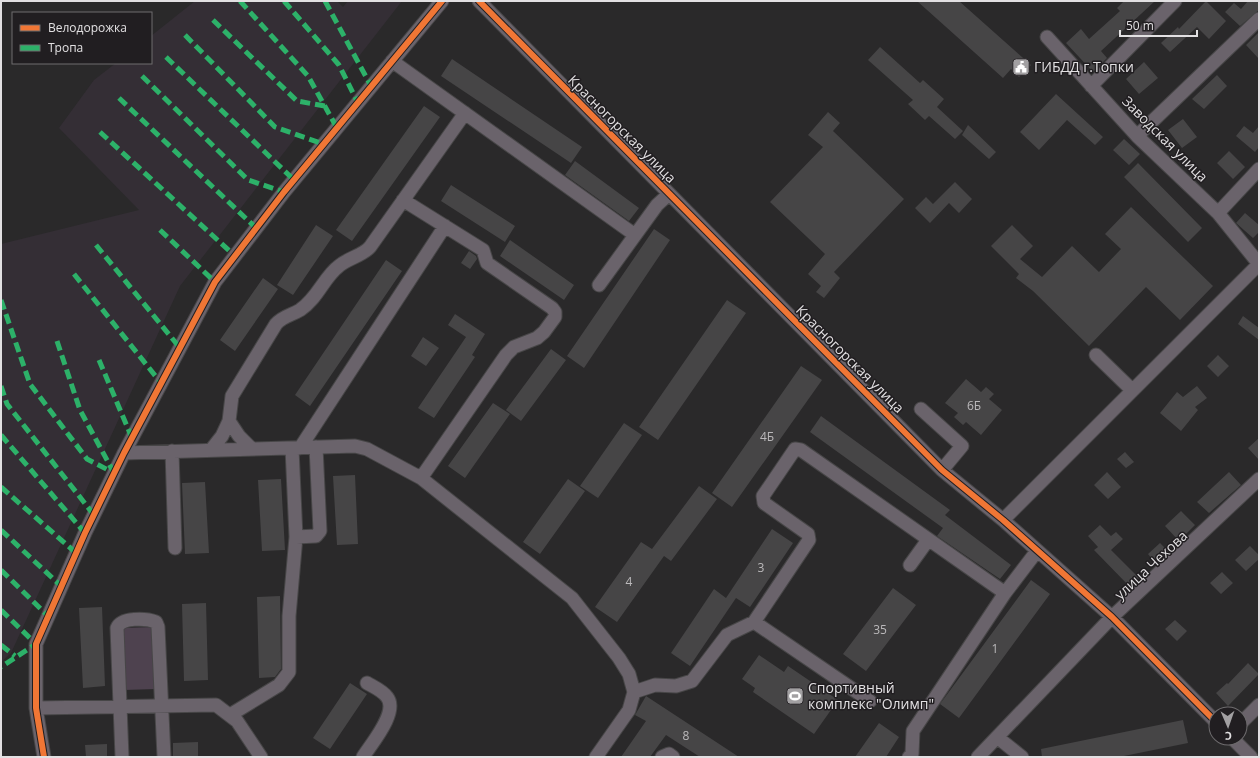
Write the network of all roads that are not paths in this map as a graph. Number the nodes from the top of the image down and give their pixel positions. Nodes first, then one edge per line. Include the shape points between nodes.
1 (442, 1) edge
2 (479, 1) edge
3 (1175, 1) edge
4 (1259, 19) edge
5 (1047, 37) dead end
6 (392, 60) junction
7 (1091, 86) junction
8 (465, 113) junction
9 (1137, 136) junction
10 (1259, 169) edge
11 (669, 194) junction
12 (403, 200) junction
13 (1218, 213) junction
14 (445, 226) junction
15 (635, 235) junction
16 (1259, 264) edge
17 (599, 285) dead end
18 (1096, 355) dead end
19 (1132, 390) junction
20 (921, 409) dead end
21 (229, 421) junction
22 (296, 448) junction
23 (316, 448) junction
24 (252, 449) junction
25 (211, 450) junction
26 (172, 451) junction
27 (124, 453) junction
28 (942, 470) junction
29 (421, 478) junction
30 (1259, 479) edge
31 (1003, 520) junction
32 (296, 537) junction
33 (928, 540) junction
34 (175, 548) dead end
35 (1038, 551) junction
36 (910, 566) dead end
37 (1005, 593) junction
38 (1112, 617) junction
39 (754, 622) junction
40 (368, 683) dead end
41 (634, 692) junction
42 (870, 701) dead end
43 (161, 705) junction
44 (1259, 705) edge
45 (120, 706) junction
46 (36, 708) junction
47 (1208, 714) edge
48 (230, 715) junction
49 (1248, 716) edge
50 (997, 737) junction
51 (1240, 746) edge
52 (44, 757) edge
53 (122, 757) edge
54 (164, 757) edge
55 (261, 757) edge
56 (363, 757) edge
57 (596, 757) edge
58 (662, 757) edge
59 (673, 757) edge
60 (909, 757) edge
61 (978, 757) edge
62 (1022, 757) edge
63 (1251, 757) edge

1 - 6 street
2 - 11 street, Красногорская улица
3 - 7 street
4 - 9 street
5 - 7 street, Заводская улица
6 - 8 street
6 - 27 street via 284,192 215,282
7 - 9 street, Заводская улица
8 - 12 street
8 - 15 street
9 - 13 street, Заводская улица
10 - 13 street
11 - 15 street via 657,205
11 - 28 street, Красногорская улица
12 - 14 street
12 - 21 street via 367,250 338,266 318,294 300,310 284,317 276,324 232,396
13 - 16 street, Заводская улица
14 - 22 street
14 - 29 street via 483,250 487,263 552,308 555,317 541,335 509,351
15 - 17 street
16 - 19 street
18 - 19 street
19 - 31 street
20 - 28 street via 962,446
21 - 24 street
21 - 25 street
22 - 23 street
22 - 24 street
22 - 32 street
23 - 29 street via 355,446 368,450
23 - 32 street via 320,531 316,536
24 - 25 street
25 - 26 street
26 - 27 street
26 - 34 street
27 - 46 street via 36,644
28 - 31 street, Красногорская улица
29 - 41 street via 572,598 619,658 629,674
30 - 38 street, улица Чехова
31 - 35 street, Красногорская улица
32 - 48 street via 289,616 289,672 279,685
33 - 36 street
33 - 37 street
33 - 39 street via 802,450 795,449 763,496 764,503 808,534 809,540
35 - 37 street
35 - 38 street, Красногорская улица
37 - 60 street via 913,731 912,754
38 - 47 street, Красногорская улица
38 - 50 street, улица Чехова
39 - 41 street via 727,635 692,681 676,686 655,685
39 - 42 street
40 - 56 street via 387,696 391,709
41 - 57 street via 629,710
43 - 45 street
43 - 45 street via 158,627 156,622 150,620 123,621 118,624
43 - 48 street via 210,704 221,707
43 - 54 street
44 - 49 street
45 - 46 street
45 - 53 street
46 - 52 street
48 - 55 street via 237,721
50 - 61 street, улица Чехова
50 - 62 street
51 - 63 street
58 - 59 street via 669,754

